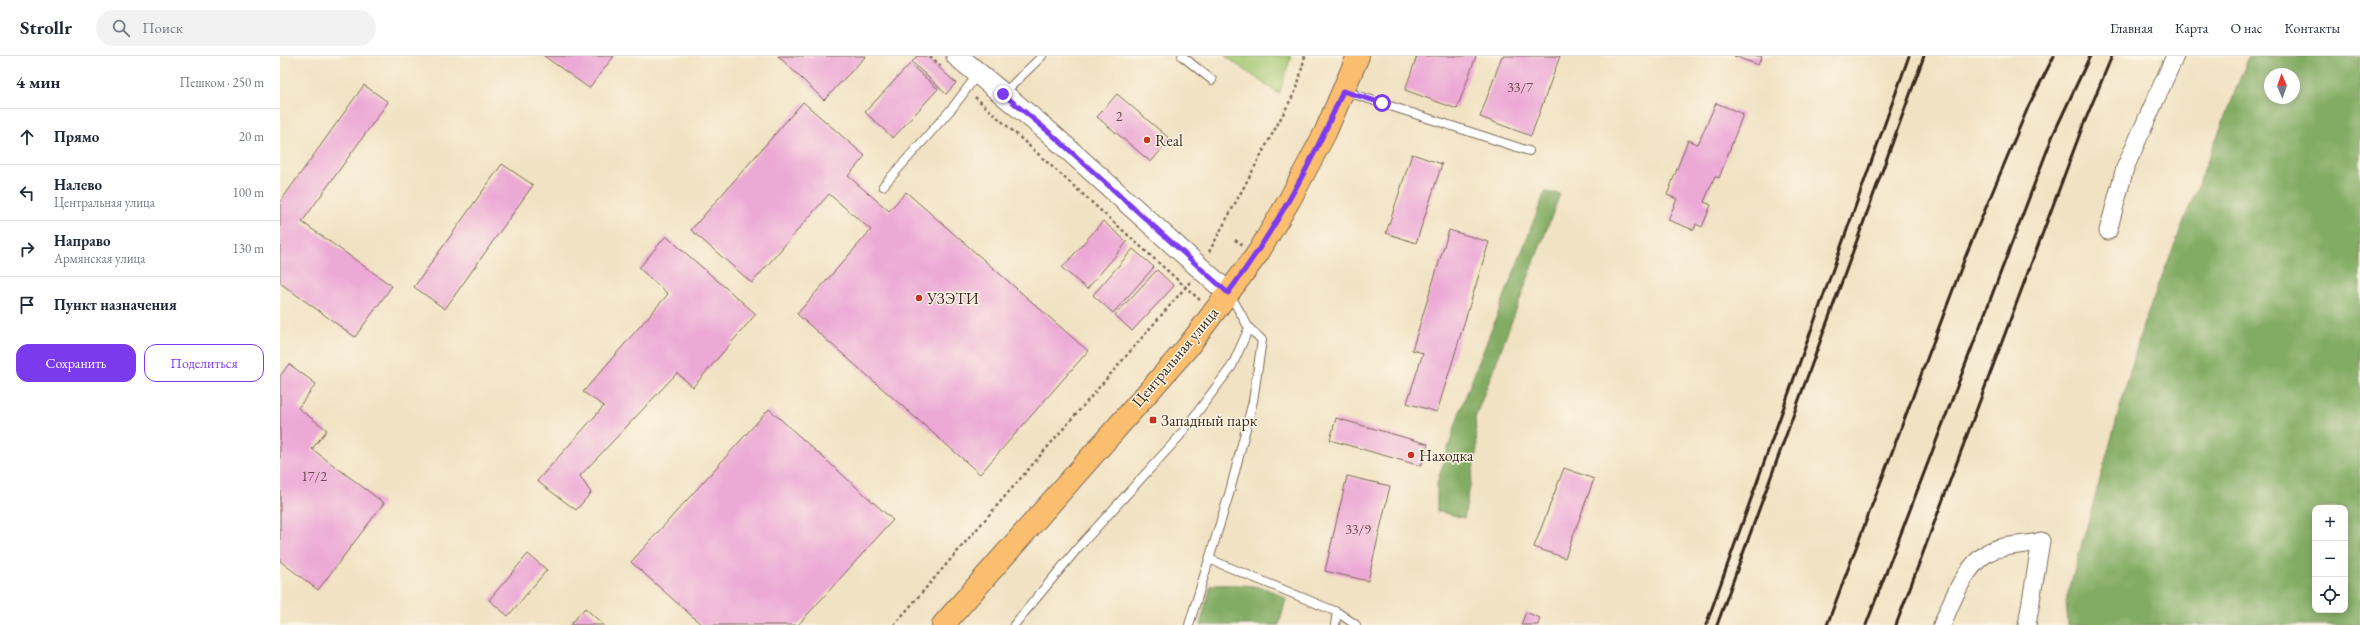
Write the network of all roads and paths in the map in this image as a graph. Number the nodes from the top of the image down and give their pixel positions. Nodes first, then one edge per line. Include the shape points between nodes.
1 (930, 56) edge
2 (1042, 56) edge
3 (1182, 56) edge
4 (1305, 56) edge
5 (1358, 56) edge
6 (2175, 56) edge
7 (952, 63) edge
8 (1212, 80) dead end
9 (973, 82) junction
10 (1343, 91) junction
11 (1003, 94) junction
12 (1529, 151) dead end
13 (883, 186) dead end
14 (2108, 231) dead end
15 (1199, 267) junction
16 (1186, 289) junction
17 (1228, 293) junction
18 (1213, 312) junction
19 (1249, 328) junction
20 (1209, 559) junction
21 (1337, 612) junction
22 (894, 625) edge
23 (943, 625) edge
24 (1014, 625) edge
25 (1189, 625) edge
26 (1335, 625) edge
27 (1356, 625) edge
28 (1942, 625) edge
29 (2028, 625) edge

1 - 7 path
2 - 11 lane
3 - 8 lane
4 - 15 path via 1297,88
5 - 10 main road, Центральная улица
6 - 14 street via 2125,168
7 - 9 street
9 - 11 street
9 - 13 lane
9 - 16 path
10 - 12 lane
10 - 17 main road, Центральная улица via 1325,133 1290,199 1258,253
11 - 15 street
15 - 16 path
15 - 17 street
16 - 18 path
16 - 22 path
17 - 18 main road, Центральная улица
17 - 19 lane
18 - 23 main road, Центральная улица via 1187,348
19 - 20 lane via 1262,340 1253,401
19 - 24 lane via 1232,366 1178,438 1077,549
20 - 21 lane
20 - 25 lane
21 - 26 lane
21 - 27 lane
28 - 29 street via 1956,591 1973,567 1988,553 2041,541

